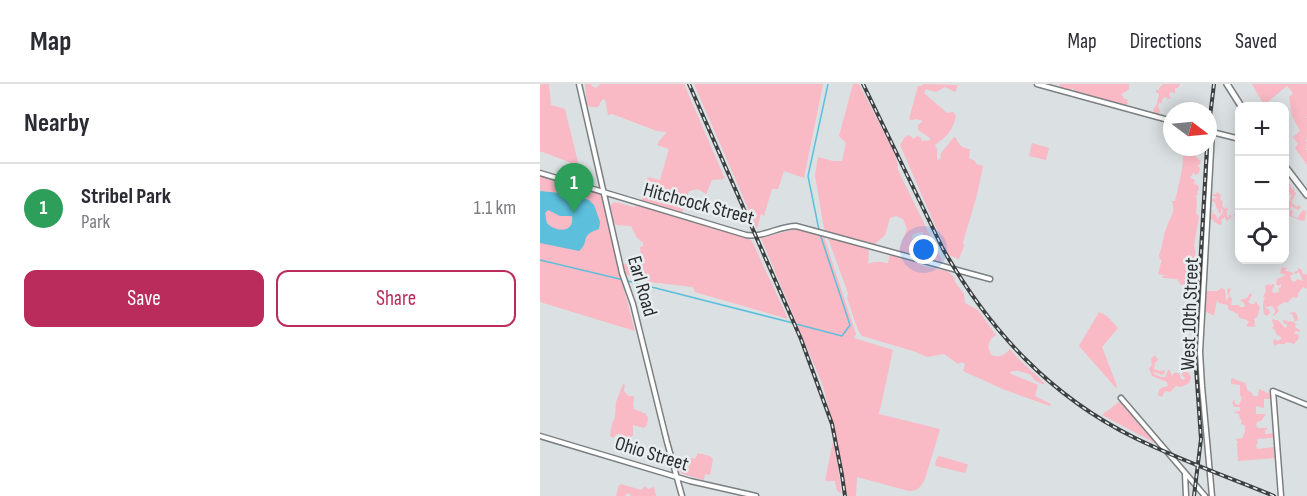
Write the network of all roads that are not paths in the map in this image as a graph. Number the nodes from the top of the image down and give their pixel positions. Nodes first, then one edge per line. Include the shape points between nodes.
1 (579, 84) edge
2 (1037, 84) edge
3 (1227, 84) edge
4 (1238, 102) edge
5 (1163, 119) edge
6 (1217, 133) edge
7 (1235, 138) edge
8 (1209, 156) edge
9 (1289, 172) edge
10 (540, 173) edge
11 (604, 193) junction
12 (1307, 195) edge
13 (990, 279) dead end
14 (1121, 398) dead end
15 (1307, 405) edge
16 (540, 436) edge
17 (1185, 474) junction
18 (676, 477) junction
19 (682, 496) edge
20 (756, 496) edge
21 (1186, 496) edge
22 (1203, 496) edge
23 (1212, 496) edge
24 (1281, 496) edge

1 - 11 street, Earl Road
2 - 5 street
3 - 4 main road
6 - 7 street
8 - 23 street, West 10th Street via 1200,361
9 - 12 main road
10 - 11 street, Hitchcock Street
11 - 13 street, Hitchcock Street via 746,235 796,226
11 - 18 street, Earl Road
14 - 17 street
15 - 24 street via 1273,391
16 - 18 street, Ohio Street
17 - 21 street
17 - 22 street
18 - 19 street, Earl Road
18 - 20 street, Ohio Street

